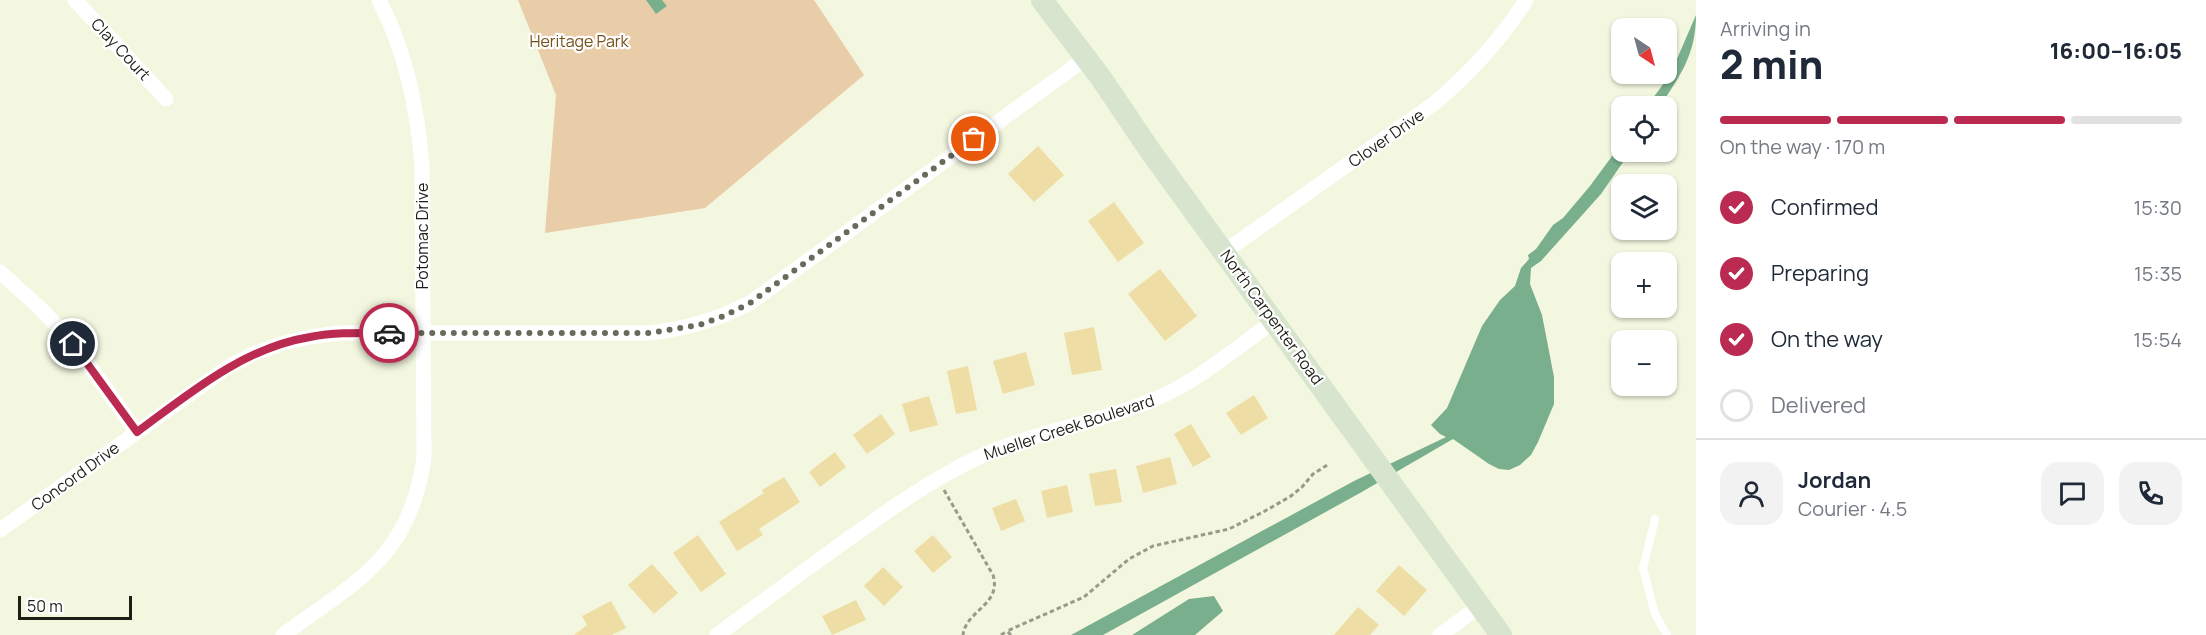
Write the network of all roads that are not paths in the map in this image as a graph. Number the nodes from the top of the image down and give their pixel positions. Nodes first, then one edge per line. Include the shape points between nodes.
1 (75, 0) edge
2 (379, 0) edge
3 (1042, 0) edge
4 (1526, 0) edge
5 (1086, 58) junction
6 (166, 99) dead end
7 (1224, 252) junction
8 (0, 272) edge
9 (1274, 322) junction
10 (422, 333) junction
11 (137, 432) junction
12 (1655, 519) dead end
13 (0, 530) edge
14 (1480, 606) junction
15 (283, 635) edge
16 (717, 635) edge
17 (1440, 635) edge
18 (1501, 635) edge
19 (1666, 635) edge

1 - 6 street, Clay Court
2 - 10 street, Potomac Drive via 399,45 419,124
3 - 5 street, North Carpenter Road
4 - 7 street, Clover Drive via 1492,48 1436,102
5 - 7 street, North Carpenter Road
5 - 10 street, Concord Drive via 750,303 724,316 683,329 649,333
7 - 9 street, North Carpenter Road
8 - 11 street via 73,344
9 - 14 street, North Carpenter Road
9 - 16 street, Mueller Creek Boulevard via 1182,386 1161,396 1013,444 937,478
10 - 11 street, Concord Drive via 340,333 284,343 255,353 228,367
10 - 15 street, Potomac Drive via 424,457 415,503 405,525 376,565
11 - 13 street, Concord Drive
12 - 19 lane via 1642,567 1655,615
14 - 17 street
14 - 18 street, North Carpenter Road

